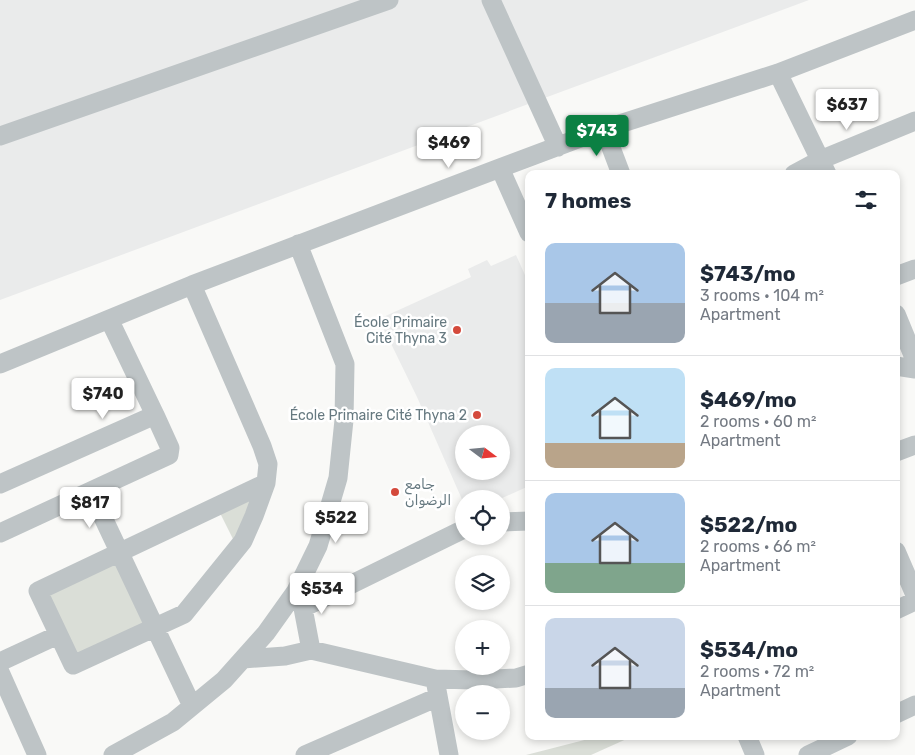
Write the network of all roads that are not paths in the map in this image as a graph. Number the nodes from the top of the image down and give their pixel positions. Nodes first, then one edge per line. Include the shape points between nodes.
1 (389, 0) edge
2 (491, 0) edge
3 (915, 20) edge
4 (778, 73) junction
5 (915, 121) edge
6 (604, 130) junction
7 (0, 136) edge
8 (558, 146) junction
9 (823, 167) edge
10 (500, 168) junction
11 (619, 170) edge
12 (811, 170) edge
13 (525, 224) edge
14 (298, 244) junction
15 (915, 269) edge
16 (900, 275) edge
17 (192, 285) junction
18 (110, 320) junction
19 (900, 324) edge
20 (915, 360) edge
21 (0, 364) edge
22 (900, 367) edge
23 (915, 369) edge
24 (155, 415) junction
25 (915, 445) edge
26 (900, 451) edge
27 (266, 483) junction
28 (0, 484) edge
29 (91, 492) junction
30 (525, 521) edge
31 (510, 522) edge
32 (0, 533) edge
33 (455, 533) edge
34 (119, 553) junction
35 (900, 560) edge
36 (915, 595) edge
37 (300, 600) junction
38 (915, 601) edge
39 (900, 608) edge
40 (155, 627) junction
41 (266, 633) junction
42 (58, 635) junction
43 (311, 650) junction
44 (285, 656) junction
45 (243, 659) junction
46 (0, 662) edge
47 (0, 672) edge
48 (525, 674) edge
49 (437, 688) junction
50 (915, 705) edge
51 (192, 706) junction
52 (900, 712) edge
53 (749, 740) edge
54 (840, 740) edge
55 (37, 755) edge
56 (113, 755) edge
57 (305, 755) edge
58 (449, 755) edge
59 (755, 755) edge
60 (808, 755) edge

1 - 7 street
2 - 8 street
3 - 4 street
4 - 6 street
4 - 9 street
5 - 9 street
6 - 8 street
6 - 11 street
8 - 10 street
9 - 12 street
10 - 13 street
10 - 14 street
14 - 17 street
14 - 37 street via 345,364 338,478
15 - 16 street
17 - 18 street
17 - 27 street via 262,446 268,464
18 - 21 street
18 - 24 street
19 - 20 street
22 - 23 street
24 - 28 street
24 - 29 street via 170,448 169,455
25 - 26 street
27 - 34 street
27 - 40 street via 243,541 184,614
29 - 32 street
29 - 34 street
30 - 31 street
33 - 37 street
34 - 40 street
34 - 42 street via 38,591
35 - 36 street
37 - 41 street
37 - 43 street
38 - 39 street
40 - 42 street via 72,665
40 - 51 street
41 - 44 street
41 - 45 street
42 - 46 street
43 - 44 street
43 - 49 street
44 - 45 street
45 - 51 street via 224,680
47 - 55 street
48 - 49 street
49 - 57 street
49 - 58 street
50 - 52 street
51 - 56 street via 172,722
53 - 59 street
54 - 60 street

